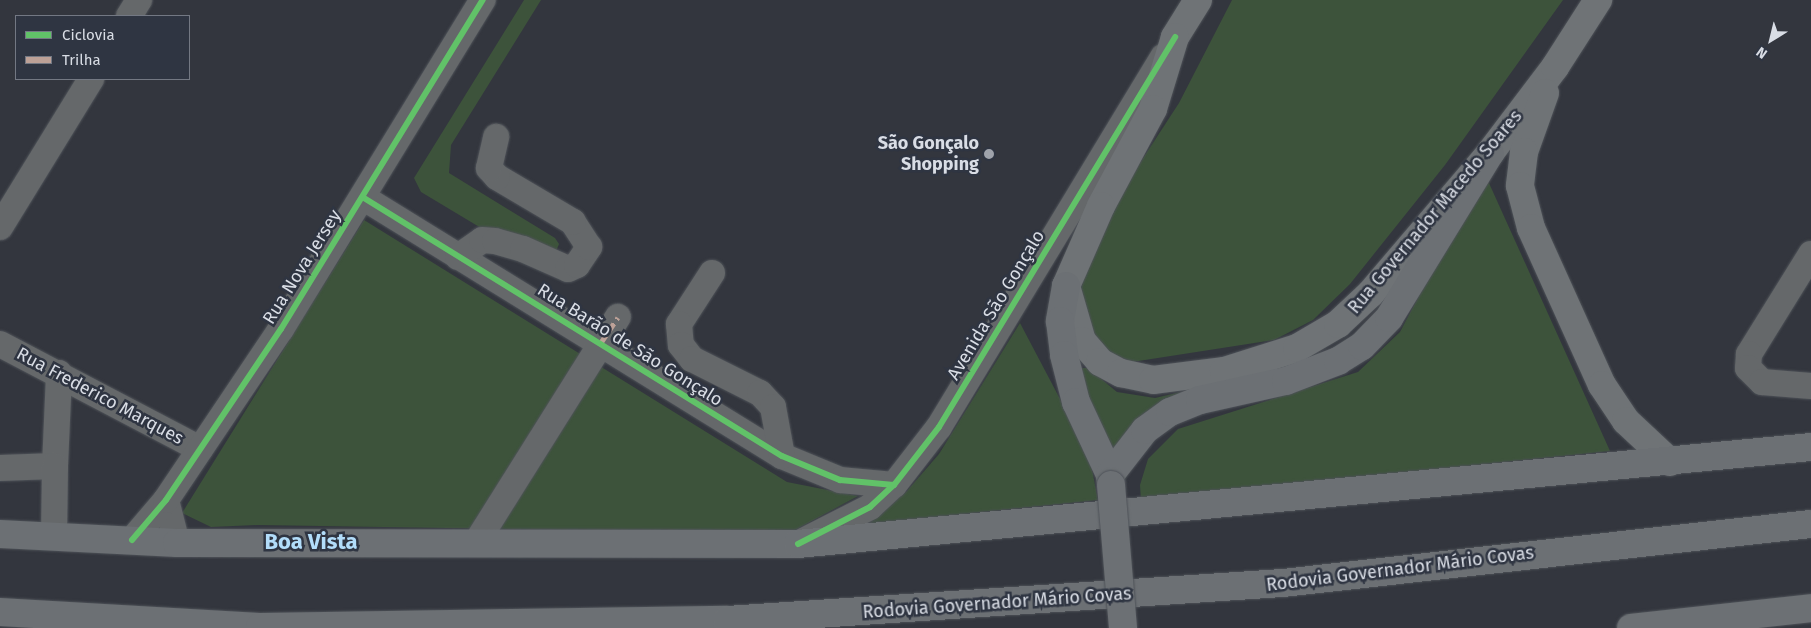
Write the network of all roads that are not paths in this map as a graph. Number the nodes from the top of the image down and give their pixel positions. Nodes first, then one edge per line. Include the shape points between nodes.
1 (139, 0) edge
2 (483, 0) edge
3 (1198, 0) edge
4 (1598, 0) edge
5 (130, 15) edge
6 (1175, 37) junction
7 (1555, 67) junction
8 (90, 80) edge
9 (496, 137) dead end
10 (1490, 153) junction
11 (364, 198) junction
12 (0, 227) edge
13 (1811, 254) edge
14 (458, 257) junction
15 (712, 272) dead end
16 (1066, 286) junction
17 (618, 317) dead end
18 (0, 344) edge
19 (600, 344) junction
20 (59, 373) junction
21 (1811, 386) edge
22 (1811, 447) edge
23 (200, 449) junction
24 (782, 456) junction
25 (1670, 462) junction
26 (55, 466) junction
27 (0, 468) edge
28 (1111, 480) junction
29 (894, 485) junction
30 (166, 500) junction
31 (1811, 524) edge
32 (0, 534) edge
33 (54, 536) junction
34 (132, 540) junction
35 (177, 543) junction
36 (476, 543) junction
37 (798, 544) junction
38 (1811, 608) edge
39 (0, 612) edge
40 (1665, 626) edge
41 (1123, 628) edge
42 (1631, 628) edge

1 - 5 street
2 - 11 street, Rua Nova Jersey
3 - 6 main road, Avenida São Gonçalo
4 - 7 main road, Rua Governador Macedo Soares
6 - 16 main road via 1153,109 1101,206
6 - 29 street, Avenida São Gonçalo via 939,427
7 - 10 main road, Rua Governador Macedo Soares
7 - 25 main road, Rua Governador Macedo Soares via 1524,152 1520,186 1531,228 1602,385 1626,421
8 - 12 street
9 - 14 street via 489,168 497,177 573,222 589,247 577,265 568,269 523,249 495,241 482,240
10 - 16 main road, Rua Governador Macedo Soares via 1371,292 1338,324 1297,348 1224,371 1153,380 1121,374 1100,362 1082,341
10 - 28 highway via 1389,318 1362,346 1338,361 1286,381 1200,400 1170,412 1144,430
11 - 14 street, Rua Barão de São Gonçalo
11 - 23 street, Rua Nova Jersey
13 - 21 street via 1749,354 1748,368 1762,382
14 - 19 street, Rua Barão de São Gonçalo
15 - 24 street via 679,324 681,345 692,359 760,393 773,407
16 - 28 highway via 1060,321 1064,355 1076,402
17 - 19 street
18 - 20 street, Rua Frederico Marques
19 - 24 street, Rua Barão de São Gonçalo
19 - 36 street
20 - 23 street, Rua Frederico Marques
20 - 26 street
22 - 25 highway
23 - 30 street, Rua Nova Jersey
24 - 29 street, Rua Barão de São Gonçalo via 840,480
25 - 37 highway
26 - 27 street
26 - 33 street
28 - 41 highway, bridge
29 - 37 street, Avenida São Gonçalo via 870,507
30 - 34 street, Rua Nova Jersey
30 - 35 street
31 - 39 highway, Rodovia Governador Mário Covas via 1283,583 727,620 260,627
32 - 33 highway
33 - 34 highway
34 - 35 highway
35 - 36 highway
36 - 37 highway
38 - 40 highway
40 - 42 highway

